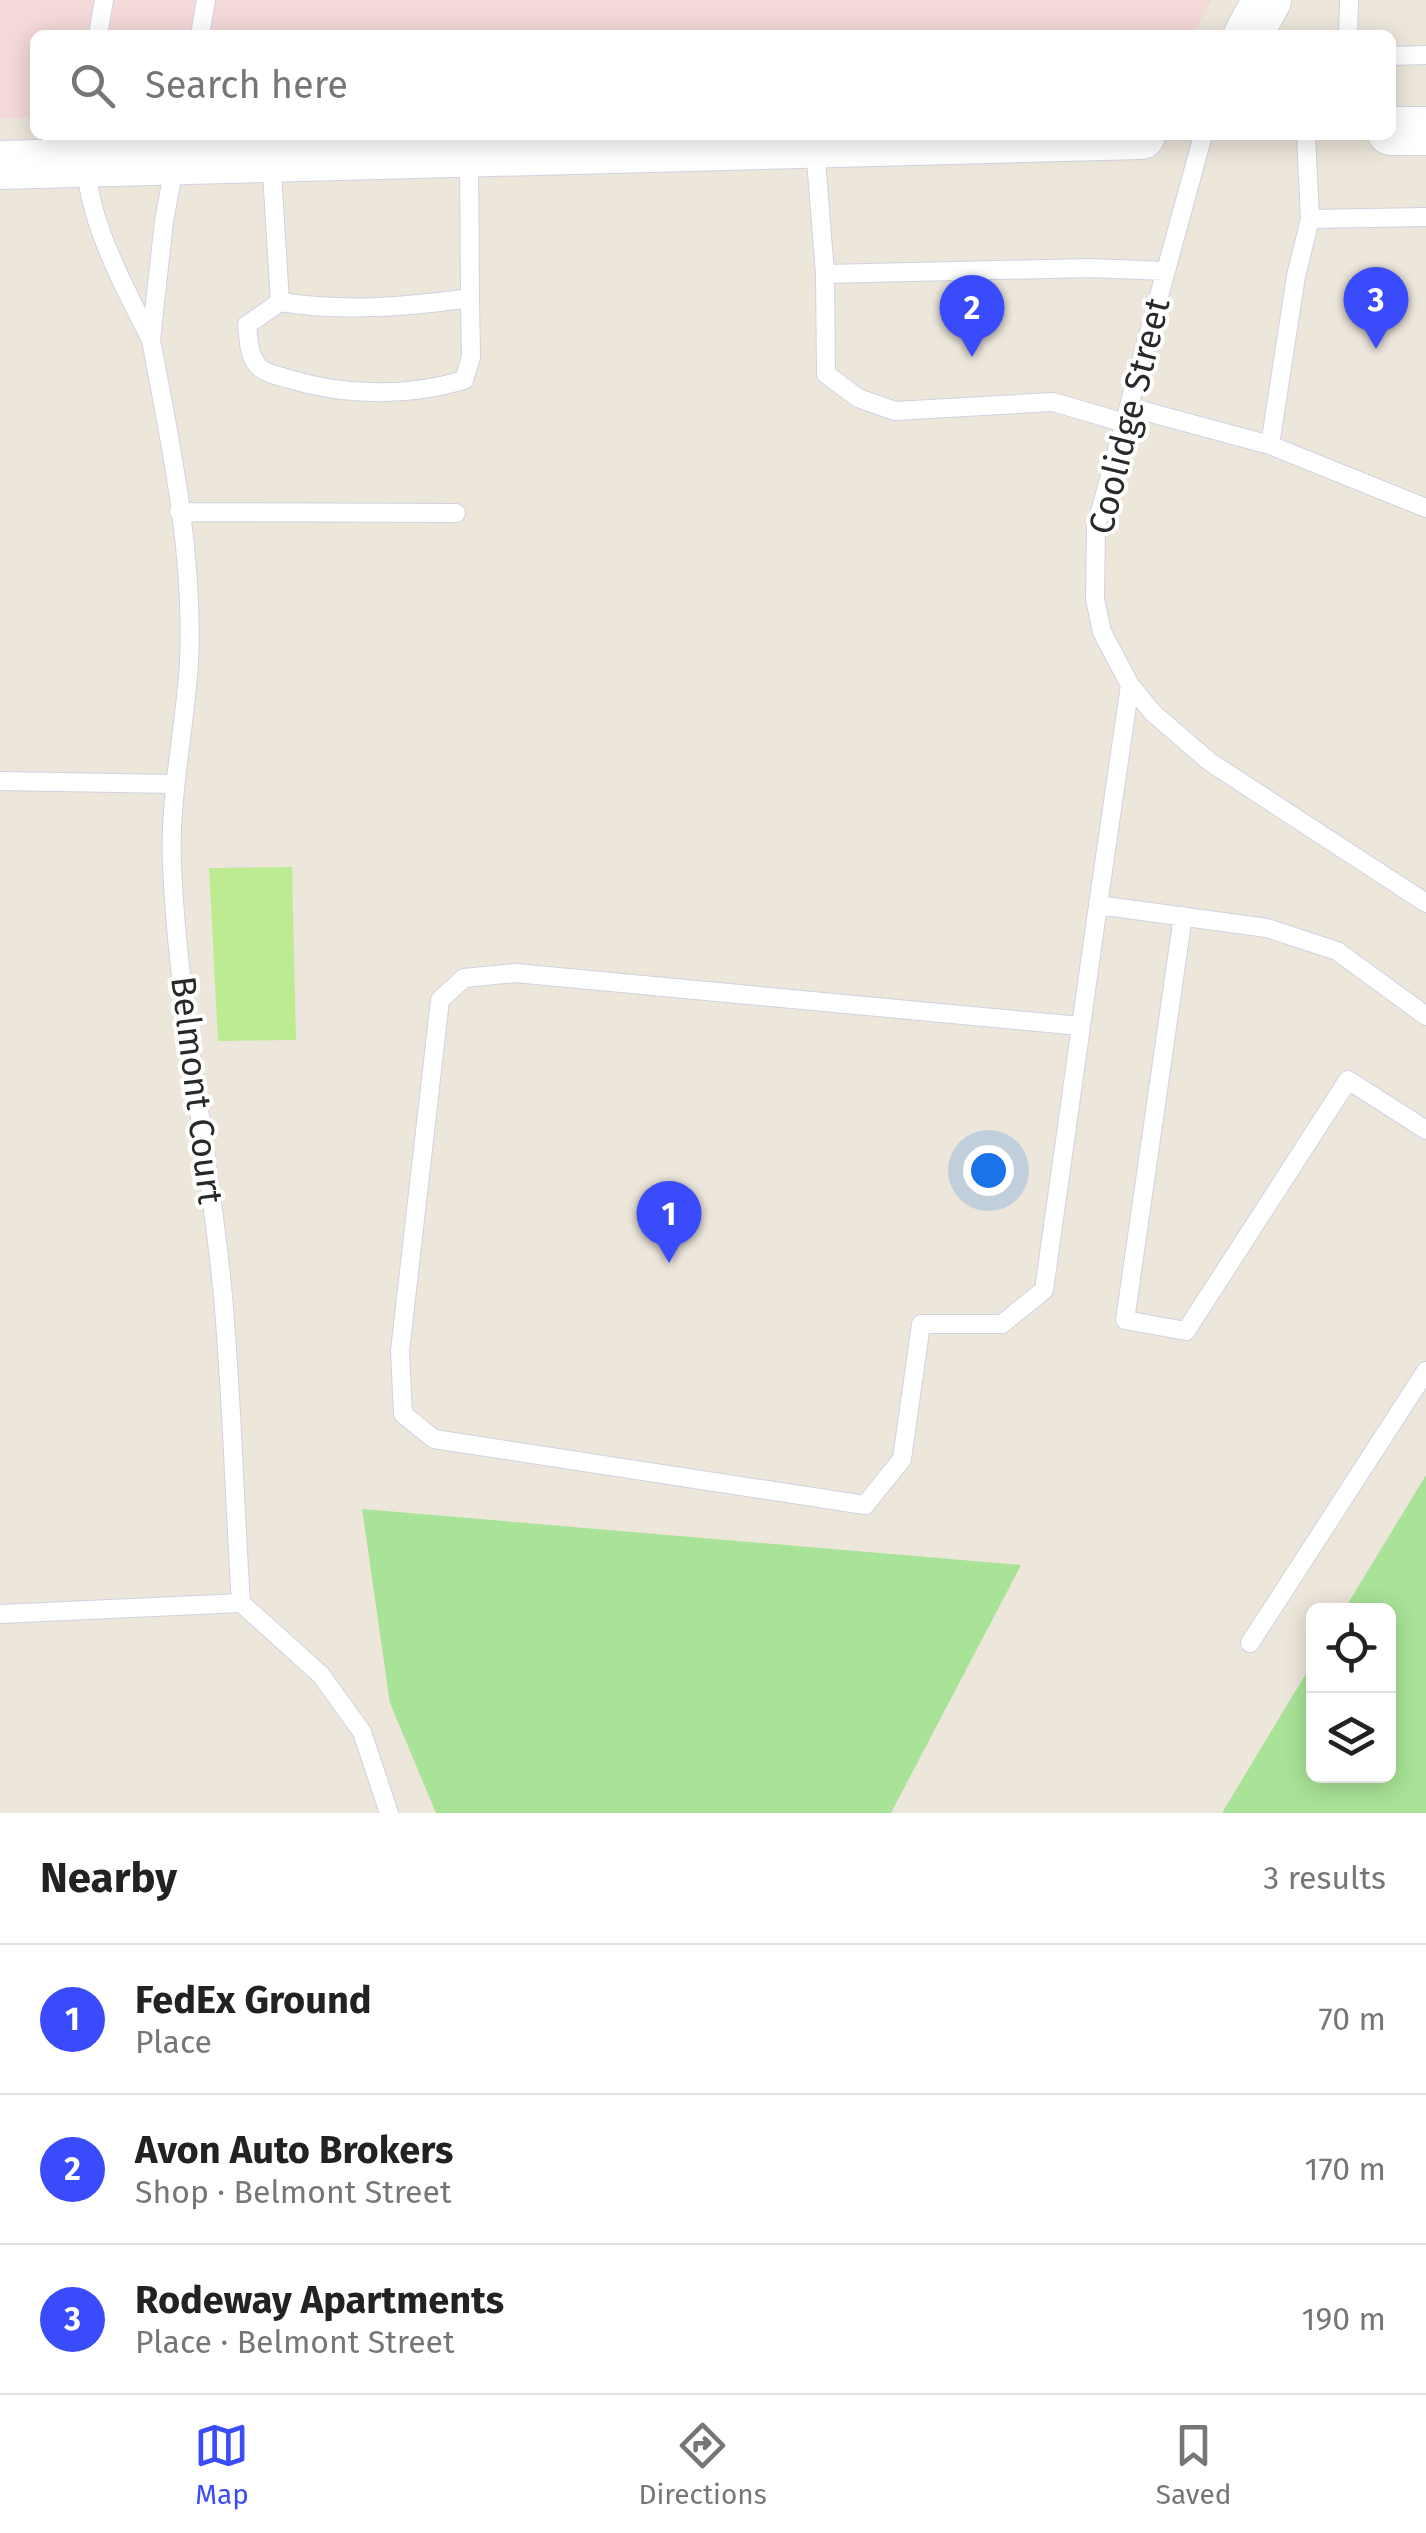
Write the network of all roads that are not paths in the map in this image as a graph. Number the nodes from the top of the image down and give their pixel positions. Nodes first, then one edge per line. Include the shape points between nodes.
1 (104, 0) edge
2 (206, 0) edge
3 (1267, 0) edge
4 (1349, 0) edge
5 (99, 30) edge
6 (201, 30) edge
7 (1251, 30) edge
8 (1348, 30) edge
9 (1426, 55) edge
10 (1396, 56) edge
11 (1396, 131) edge
12 (1426, 131) edge
13 (978, 140) edge
14 (1203, 140) edge
15 (1306, 140) edge
16 (814, 145) junction
17 (177, 147) edge
18 (85, 148) edge
19 (469, 153) junction
20 (272, 157) junction
21 (0, 165) edge
22 (1426, 217) edge
23 (1310, 219) junction
24 (1166, 271) junction
25 (825, 274) junction
26 (470, 298) junction
27 (280, 302) junction
28 (150, 340) junction
29 (1127, 415) junction
30 (1270, 445) junction
31 (1426, 508) edge
32 (179, 512) junction
33 (456, 512) dead end
34 (1130, 685) junction
35 (0, 781) edge
36 (174, 784) junction
37 (1426, 903) edge
38 (1098, 905) junction
39 (1183, 916) junction
40 (1426, 1016) edge
41 (1080, 1026) junction
42 (1426, 1130) edge
43 (1426, 1371) edge
44 (240, 1603) junction
45 (0, 1614) edge
46 (1250, 1643) dead end
47 (389, 1813) edge

1 - 5 lane
2 - 6 lane
3 - 7 main road
4 - 8 lane
9 - 10 lane
11 - 12 main road
13 - 16 main road
14 - 24 lane, Coolidge Street
15 - 23 lane
16 - 19 main road
16 - 25 lane
17 - 18 main road
17 - 20 main road
17 - 28 lane, Belmont Court
18 - 21 main road
18 - 28 lane, Belmont Court via 97,216
19 - 20 main road
19 - 26 lane
20 - 27 lane
22 - 23 lane
23 - 30 lane
24 - 25 lane
24 - 29 lane, Coolidge Street
25 - 29 lane via 826,374 858,398 895,411 1053,402
26 - 27 lane via 324,309
26 - 27 lane via 471,357 464,380 372,392 317,387 262,370 251,356 247,324
28 - 32 lane, Belmont Court
29 - 30 lane
29 - 34 lane, Coolidge Street via 1094,557 1102,632
30 - 31 lane
32 - 33 lane
32 - 36 lane, Belmont Court via 189,662
34 - 37 lane, Coolidge Street via 1210,762
34 - 38 lane
35 - 36 lane
36 - 44 lane, Belmont Court via 172,869 222,1287
38 - 39 lane
38 - 41 lane
39 - 40 lane via 1267,928 1338,951
39 - 42 lane via 1124,1320 1186,1332 1348,1080
41 - 41 lane via 1044,1290 1002,1324 922,1324 902,1459 865,1504 434,1439 403,1414 400,1352 440,1000 464,978 515,973
43 - 46 lane
44 - 45 lane
44 - 47 lane via 321,1675 362,1732

